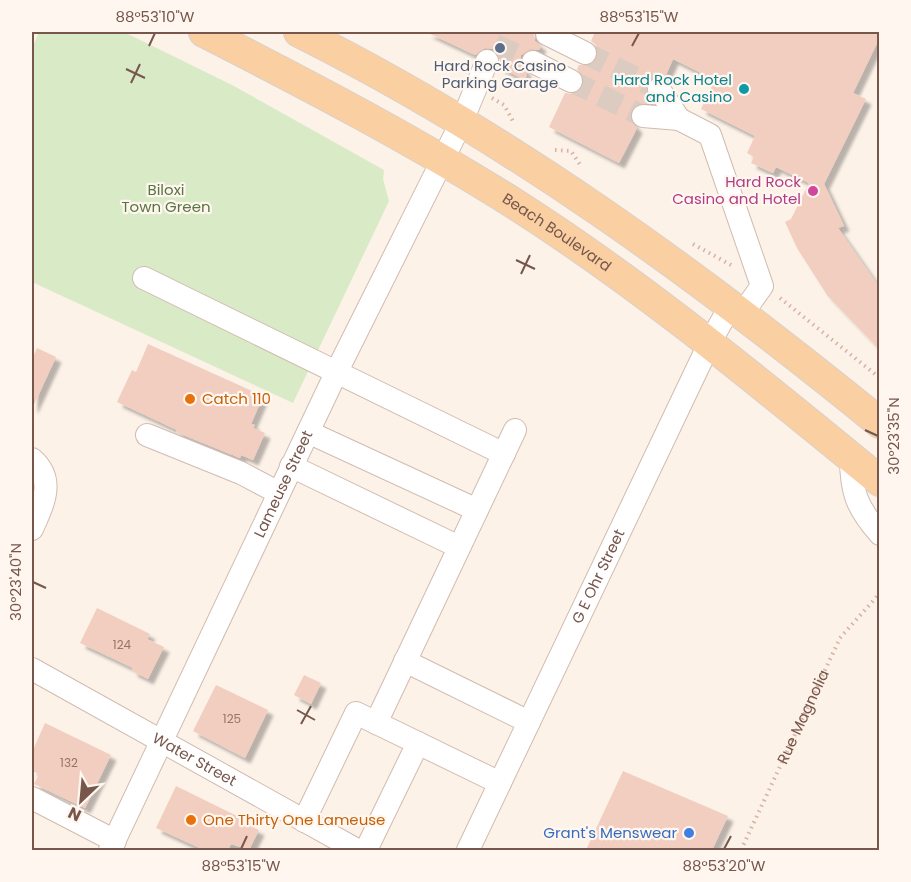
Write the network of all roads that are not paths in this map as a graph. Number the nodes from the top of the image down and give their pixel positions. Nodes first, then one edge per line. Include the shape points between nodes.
1 (204, 32) edge
2 (299, 32) edge
3 (547, 34) dead end
4 (585, 53) tunnel mouth
5 (487, 62) dead end
6 (533, 63) tunnel mouth
7 (571, 81) tunnel mouth
8 (659, 89) tunnel mouth
9 (643, 116) tunnel mouth
10 (679, 119) junction
11 (462, 121) junction
12 (443, 160) junction
13 (144, 278) dead end
14 (736, 310) junction
15 (710, 342) junction
16 (337, 371) junction
17 (879, 423) edge
18 (515, 430) dead end
19 (309, 432) junction
20 (147, 435) dead end
21 (504, 454) junction
22 (32, 459) edge
23 (291, 466) junction
24 (866, 488) edge
25 (279, 493) junction
26 (477, 510) junction
27 (32, 529) edge
28 (879, 534) edge
29 (459, 547) junction
30 (405, 661) junction
31 (32, 669) edge
32 (529, 722) junction
33 (376, 723) junction
34 (161, 741) junction
35 (418, 743) junction
36 (500, 783) junction
37 (32, 798) edge
38 (304, 821) junction
39 (112, 846) edge
40 (357, 850) edge
41 (366, 850) edge
42 (468, 850) edge

1 - 12 main road, Beach Boulevard
2 - 11 main road
3 - 4 street
5 - 11 street, Lameuse Street
6 - 7 street
8 - 10 street
9 - 10 street
10 - 14 street, G E Ohr Street via 711,135 762,286
11 - 12 street, Lameuse Street
11 - 14 main road via 617,222
12 - 15 main road, Beach Boulevard via 603,264
12 - 16 street, Lameuse Street
13 - 16 street
14 - 15 street, G E Ohr Street
14 - 17 main road
15 - 24 main road, Beach Boulevard via 851,458
15 - 32 street, G E Ohr Street
16 - 19 street, Lameuse Street
16 - 21 street
18 - 21 street
19 - 23 street, Lameuse Street
19 - 26 street
20 - 25 street via 241,472
21 - 26 street
22 - 27 street via 47,483 46,498
23 - 25 street, Lameuse Street
23 - 29 street
24 - 28 street via 861,510
25 - 34 street, Lameuse Street
26 - 29 street
29 - 30 street
30 - 32 street
30 - 33 street
31 - 34 street, Water Street
32 - 36 street, G E Ohr Street
33 - 35 street
33 - 38 street via 356,713
34 - 38 street, Water Street
34 - 39 street, Lameuse Street
35 - 36 street
35 - 41 street
36 - 42 street, G E Ohr Street
37 - 39 street
38 - 40 street, Water Street

